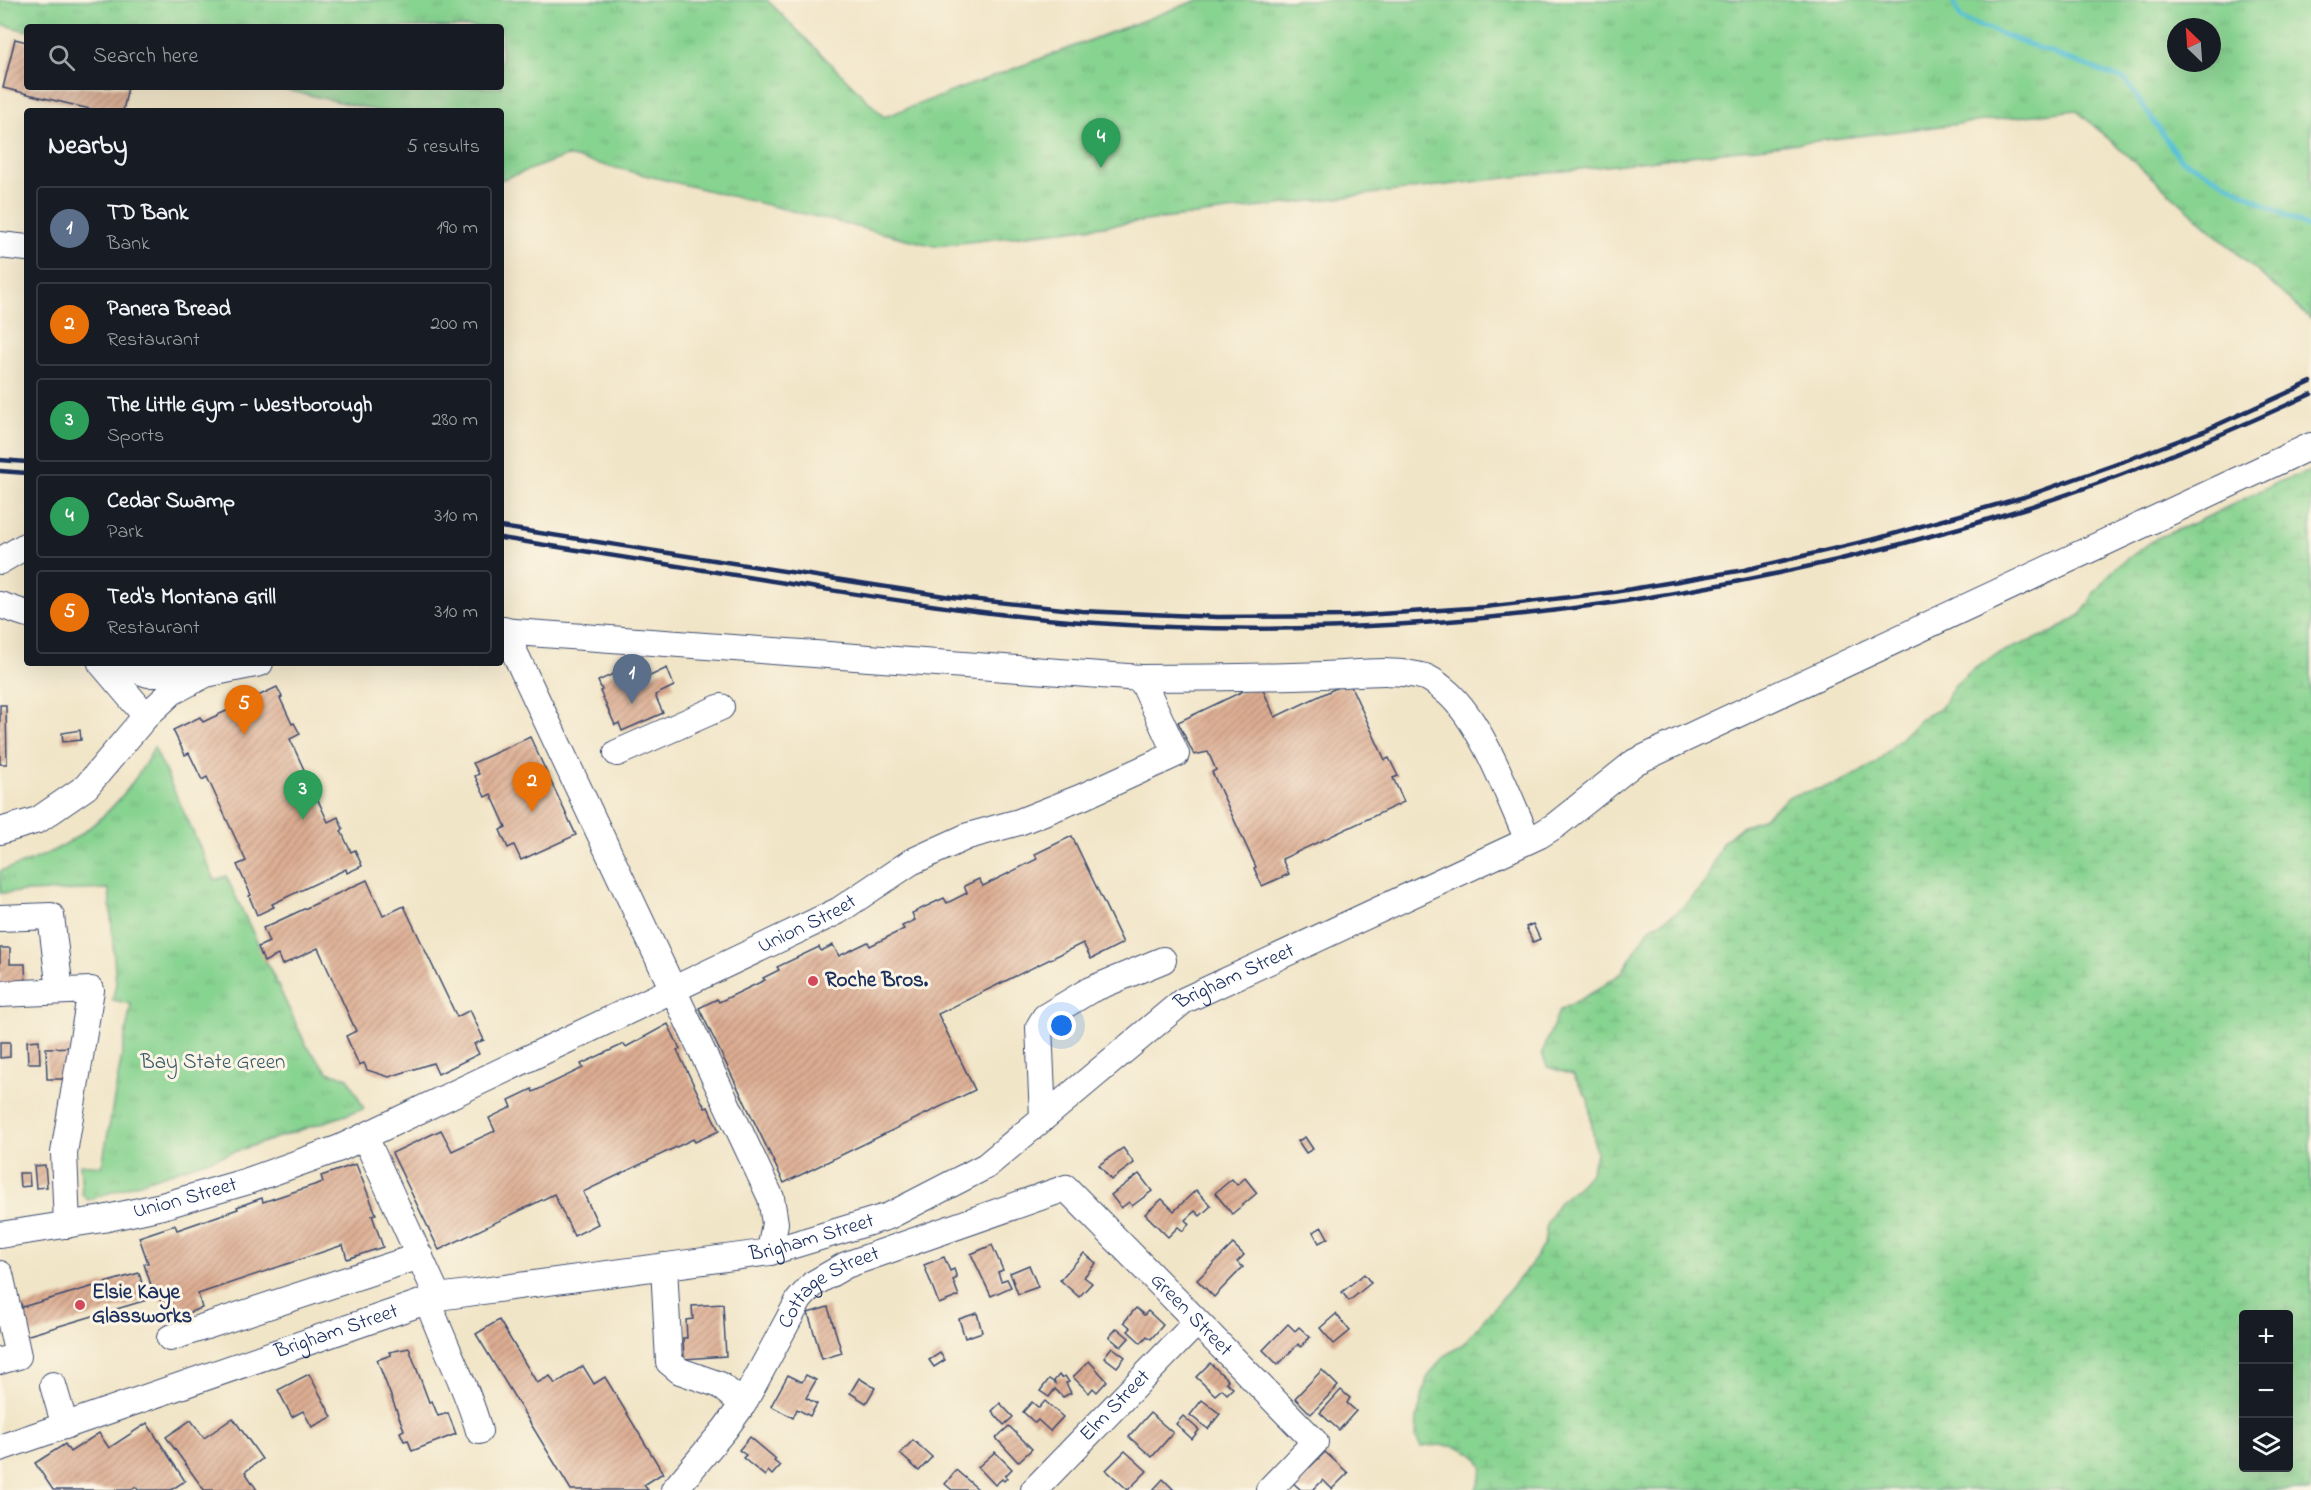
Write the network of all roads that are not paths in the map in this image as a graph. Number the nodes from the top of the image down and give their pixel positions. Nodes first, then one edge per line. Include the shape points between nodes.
1 (0, 245) edge
2 (24, 248) edge
3 (2311, 446) edge
4 (24, 547) edge
5 (0, 561) edge
6 (0, 605) edge
7 (24, 613) edge
8 (504, 630) edge
9 (504, 632) edge
10 (104, 666) edge
11 (124, 666) edge
12 (245, 666) edge
13 (206, 674) junction
14 (1141, 678) junction
15 (721, 707) dead end
16 (146, 716) junction
17 (617, 753) dead end
18 (0, 831) edge
19 (1534, 838) junction
20 (0, 918) edge
21 (1163, 960) dead end
22 (673, 990) junction
23 (60, 991) junction
24 (0, 994) edge
25 (1043, 1118) junction
26 (365, 1137) junction
27 (1066, 1188) joint
28 (67, 1226) junction
29 (0, 1235) edge
30 (770, 1252) junction
31 (420, 1256) junction
32 (664, 1266) junction
33 (0, 1274) edge
34 (433, 1299) junction
35 (1196, 1323) junction
36 (170, 1338) dead end
37 (9, 1359) edge
38 (53, 1385) dead end
39 (743, 1404) junction
40 (65, 1426) junction
41 (479, 1431) dead end
42 (0, 1448) edge
43 (674, 1490) edge
44 (1034, 1490) edge
45 (1269, 1490) edge

1 - 2 street
3 - 19 street, Brigham Street via 1635,762
4 - 5 street
6 - 7 street
8 - 14 street
9 - 22 street
10 - 16 street
11 - 13 street via 148,674
12 - 13 street
13 - 16 street via 172,692
14 - 19 street via 1371,673 1426,677 1446,691 1469,718
14 - 22 street, Union Street via 1176,754 1082,797 1019,822 968,836 911,862 838,911
15 - 17 street
16 - 18 street via 86,787 38,820
19 - 25 street, Brigham Street via 1183,1001
20 - 23 street via 51,916
21 - 25 street via 1090,990 1040,1023
22 - 26 street, Union Street
22 - 30 street via 771,1198 776,1223
23 - 24 street
23 - 28 street via 91,990 64,1153
25 - 30 street, Brigham Street via 986,1166 889,1216
26 - 28 street, Union Street via 197,1197
26 - 31 street
27 - 35 street, Green Street
27 - 39 street, Cottage Street via 846,1265 822,1277 799,1300
28 - 29 street, Union Street
30 - 32 street, Brigham Street
31 - 34 street
31 - 36 street
32 - 34 street, Brigham Street
32 - 39 street via 669,1362 680,1371 720,1385
33 - 37 street
34 - 40 street, Brigham Street
34 - 41 street via 437,1329
35 - 44 street, Elm Street
35 - 45 street, Green Street via 1315,1442
38 - 40 street
39 - 43 street, Cottage Street
40 - 42 street, Brigham Street

